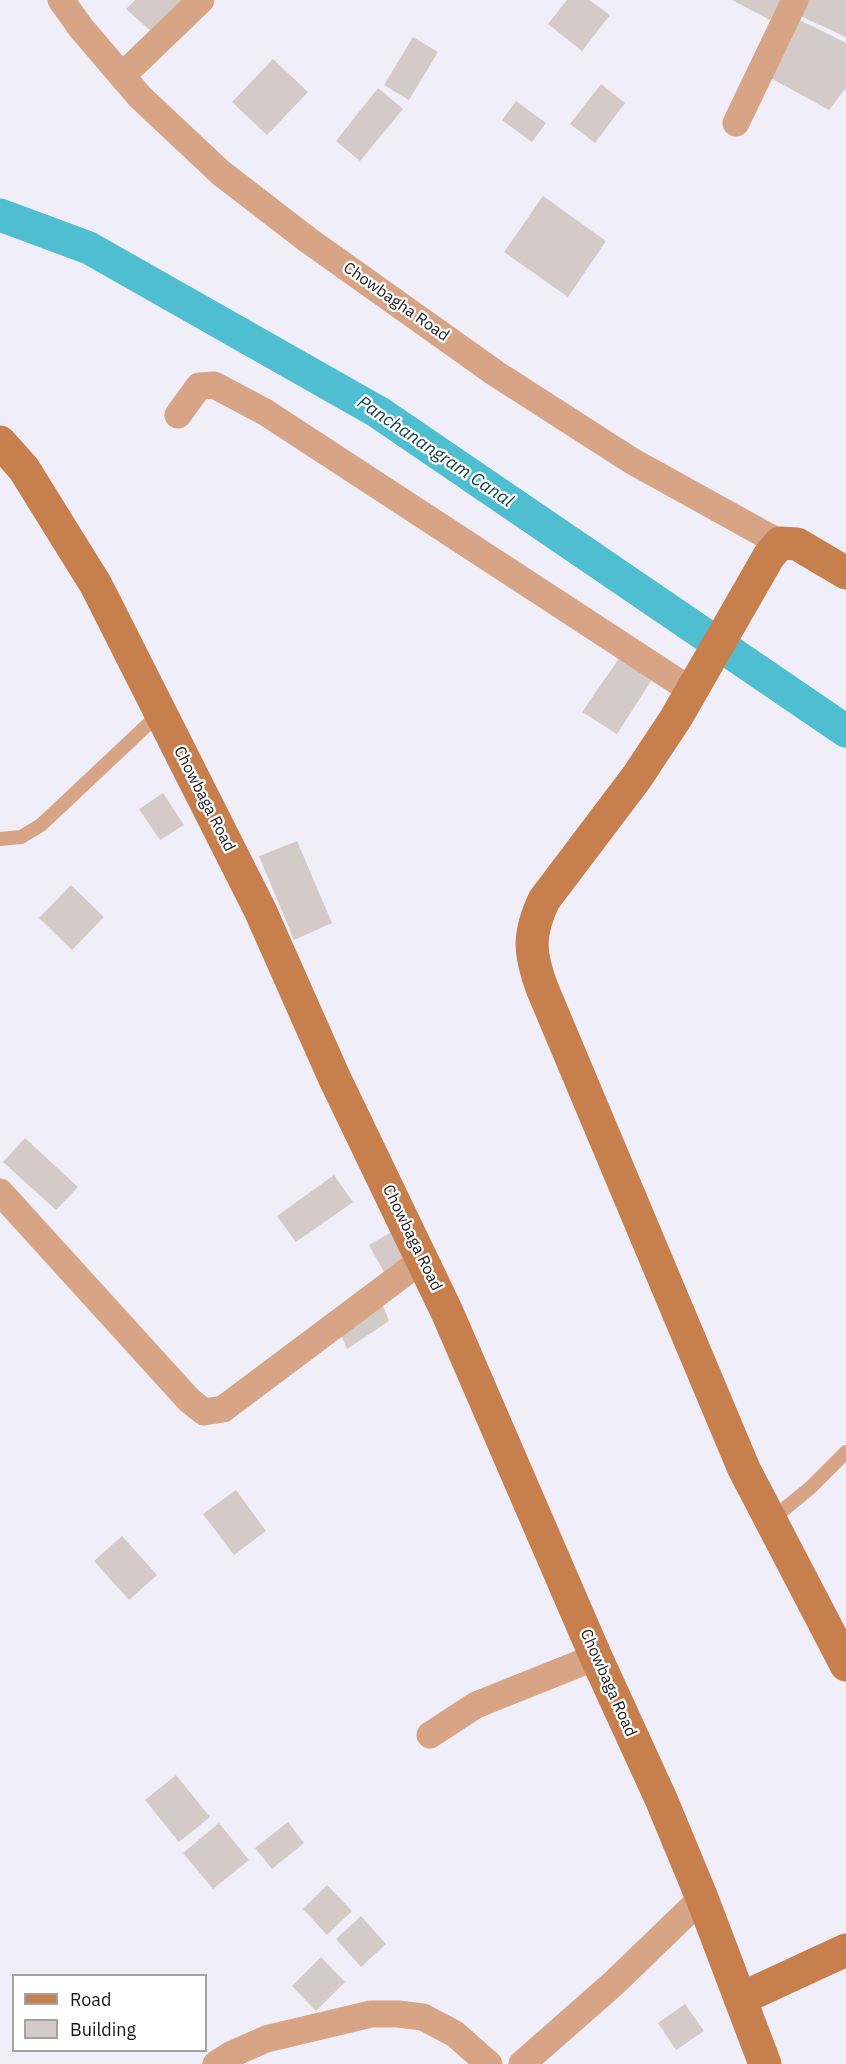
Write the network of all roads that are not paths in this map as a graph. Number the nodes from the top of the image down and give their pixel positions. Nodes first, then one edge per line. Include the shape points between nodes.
1 (61, 0) edge
2 (201, 0) edge
3 (795, 0) edge
4 (122, 76) junction
5 (736, 123) dead end
6 (178, 415) dead end
7 (0, 442) edge
8 (780, 543) junction
9 (846, 573) edge
10 (698, 682) junction
11 (159, 713) junction
12 (0, 839) edge
13 (0, 1192) edge
14 (422, 1260) junction
15 (846, 1452) edge
16 (771, 1520) junction
17 (596, 1657) junction
18 (846, 1665) edge
19 (430, 1735) dead end
20 (702, 1898) junction
21 (846, 1950) edge
22 (740, 1999) junction
23 (216, 2064) edge
24 (489, 2064) edge
25 (522, 2064) edge
26 (765, 2064) edge

1 - 4 street, Chowbagha Road
2 - 4 street
3 - 5 street
4 - 8 street, Chowbagha Road via 221,173 392,300 495,373 632,461
6 - 10 street via 199,386 214,385 266,412
7 - 11 street, Chowbaga Road via 24,469 96,585
8 - 9 street via 797,544
8 - 10 street via 753,581
10 - 16 street via 637,777 544,900 535,920 531,949 534,968 560,1032 744,1469
11 - 12 lane via 41,825 21,837
11 - 14 street, Chowbaga Road via 260,910
13 - 14 street via 204,1412 223,1409
14 - 17 street, Chowbaga Road
15 - 16 lane
16 - 18 street
17 - 19 street via 476,1705
17 - 20 street, Chowbaga Road
20 - 22 street, Chowbaga Road
20 - 25 street
21 - 22 street
22 - 26 street, Chowbaga Road
23 - 24 street via 266,2039 371,2014 398,2014 423,2017 455,2034

